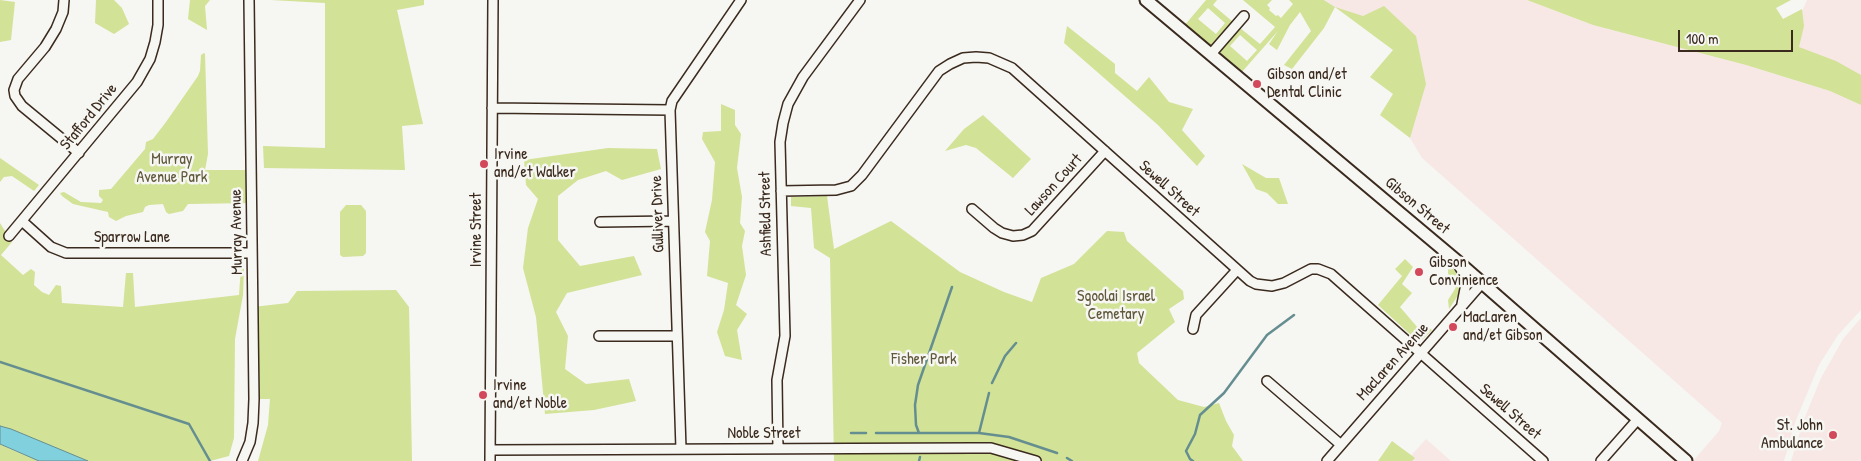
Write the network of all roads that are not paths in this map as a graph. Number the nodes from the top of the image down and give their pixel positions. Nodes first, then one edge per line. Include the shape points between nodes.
1 (64, 0) edge
2 (158, 0) edge
3 (248, 0) edge
4 (493, 0) edge
5 (740, 0) edge
6 (860, 0) edge
7 (1146, 0) edge
8 (1244, 16) dead end
9 (1211, 54) junction
10 (492, 108) junction
11 (670, 110) junction
12 (1105, 151) junction
13 (79, 153) junction
14 (781, 191) junction
15 (972, 209) dead end
16 (674, 220) junction
17 (22, 221) junction
18 (600, 222) dead end
19 (9, 236) dead end
20 (252, 253) junction
21 (1457, 261) junction
22 (1237, 270) junction
23 (1482, 283) junction
24 (1461, 309) junction
25 (1193, 329) dead end
26 (599, 336) dead end
27 (677, 336) junction
28 (1421, 354) junction
29 (1267, 381) dead end
30 (1638, 419) junction
31 (1340, 444) junction
32 (681, 448) junction
33 (778, 449) junction
34 (490, 450) junction
35 (242, 461) edge
36 (490, 461) edge
37 (1036, 461) edge
38 (1327, 461) edge
39 (1544, 461) edge
40 (1601, 461) edge
41 (1686, 461) edge

1 - 13 street via 56,29 18,78 14,90 22,106
2 - 13 street, Stafford Drive via 157,34 146,67
3 - 20 street, Murray Avenue
4 - 10 street, Irvine Street
5 - 11 street, Gulliver Drive via 672,101
6 - 14 street, Ashfield Street via 803,77 788,104 780,142
7 - 9 main road, Gibson Street
8 - 9 street
9 - 21 main road, Gibson Street
10 - 11 street
10 - 34 street, Irvine Street
11 - 16 street, Gulliver Drive
12 - 14 street, Sewell Street via 1012,68 989,58 963,58 939,71 857,182 836,190
12 - 15 street, Lawson Court via 1032,231 1023,235 1002,233
12 - 22 street, Sewell Street
13 - 17 street, Stafford Drive
14 - 33 street, Ashfield Street via 785,336 777,380
16 - 18 street
16 - 27 street, Gulliver Drive
17 - 19 street, Stafford Drive
17 - 20 street, Sparrow Lane via 51,247 66,253
20 - 35 street, Murray Avenue via 253,423
21 - 23 main road, Gibson Street
21 - 24 street via 1466,284
22 - 25 street via 1196,315
22 - 28 street, Sewell Street via 1256,284 1272,286 1311,269 1325,271
23 - 24 street, MacLaren Avenue
23 - 30 main road, Gibson Street
24 - 28 street, MacLaren Avenue
26 - 27 street
27 - 32 street, Gulliver Drive
28 - 31 street, MacLaren Avenue
28 - 39 street, Sewell Street
29 - 31 street
30 - 40 street
30 - 41 main road, Gibson Street
31 - 38 street, MacLaren Avenue
32 - 33 street, Noble Street
32 - 34 street, Noble Street
33 - 37 street, Noble Street via 991,448
34 - 36 street, Irvine Street

